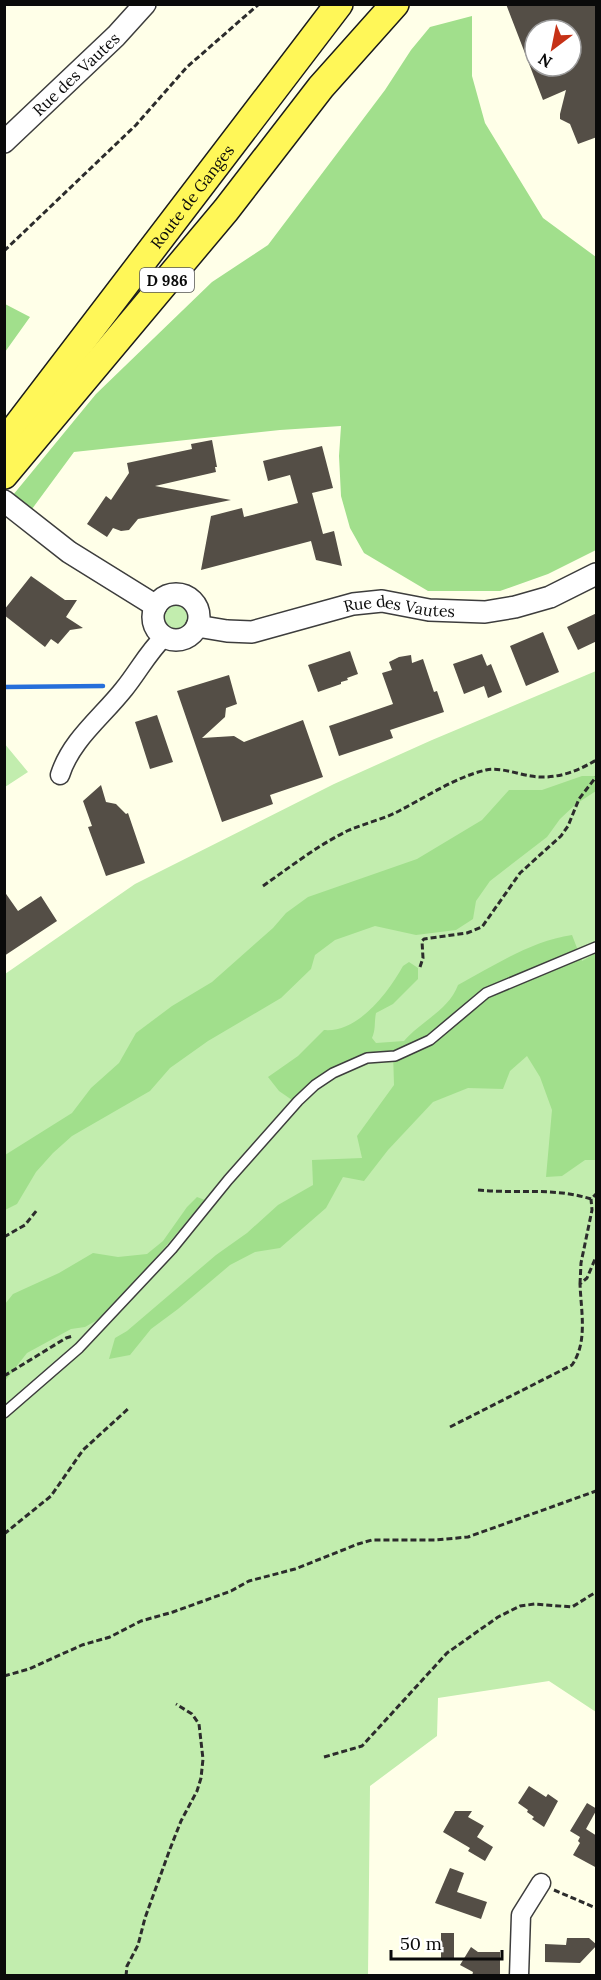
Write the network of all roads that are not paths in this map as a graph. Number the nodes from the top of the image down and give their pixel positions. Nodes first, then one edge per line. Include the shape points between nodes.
1 (145, 4) edge
2 (339, 4) edge
3 (395, 4) edge
4 (411, 4) edge
5 (321, 87) junction
6 (4, 142) edge
7 (4, 443) edge
8 (7, 472) edge
9 (4, 501) edge
10 (597, 574) edge
11 (156, 606) junction
12 (197, 626) junction
13 (164, 637) junction
14 (60, 775) dead end
15 (597, 947) edge
16 (4, 1413) edge
17 (541, 1883) road end
18 (519, 1976) edge

1 - 6 street, Rue des Vautes
2 - 7 main road, Route de Ganges / D 986
3 - 5 main road, D 986
4 - 5 main road
5 - 8 main road, D 986 via 226,210
9 - 11 street via 69,552
10 - 12 street, Rue des Vautes via 550,597 485,612 429,610 382,601 353,604 252,632
11 - 12 street via 169,595 186,597 197,609
11 - 13 street via 154,626
12 - 13 street via 180,640
13 - 14 street via 79,739
15 - 16 lane via 486,993 430,1040 395,1056 368,1058 315,1085 91,1335
17 - 18 street via 521,1915

